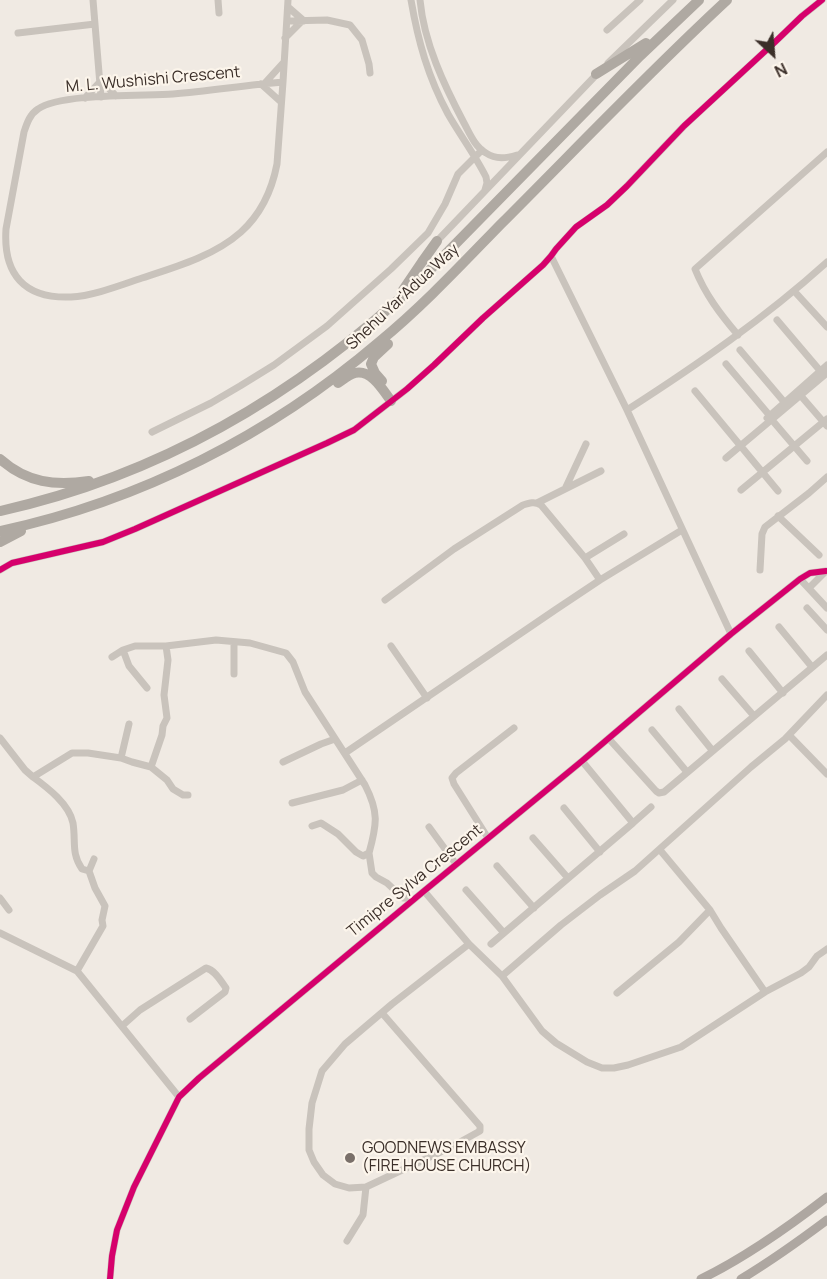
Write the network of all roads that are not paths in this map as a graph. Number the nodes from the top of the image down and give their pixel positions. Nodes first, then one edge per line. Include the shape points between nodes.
1 (93, 0) edge
2 (218, 0) edge
3 (411, 0) edge
4 (420, 0) edge
5 (640, 0) edge
6 (673, 0) edge
7 (699, 0) edge
8 (727, 0) edge
9 (822, 0) edge
10 (288, 3) edge
11 (219, 13) dead end
12 (287, 21) junction
13 (303, 21) junction
14 (95, 24) junction
15 (673, 24) junction
16 (608, 30) dead end
17 (18, 33) dead end
18 (285, 38) junction
19 (284, 62) junction
20 (370, 73) dead end
21 (596, 74) junction
22 (100, 80) junction
23 (283, 82) junction
24 (262, 84) junction
25 (116, 96) junction
26 (101, 97) junction
27 (85, 98) junction
28 (281, 102) junction
29 (482, 150) junction
30 (827, 152) edge
31 (520, 154) junction
32 (475, 156) junction
33 (483, 194) junction
34 (437, 241) joint
35 (552, 256) junction
36 (827, 262) edge
37 (795, 292) junction
38 (392, 306) junction
39 (415, 310) junction
40 (777, 320) dead end
41 (827, 327) edge
42 (738, 335) junction
43 (740, 350) dead end
44 (726, 364) dead end
45 (827, 365) edge
46 (824, 373) edge
47 (695, 391) dead end
48 (801, 396) junction
49 (394, 399) junction
50 (785, 403) junction
51 (627, 410) junction
52 (285, 412) junction
53 (771, 418) junction
54 (826, 422) edge
55 (152, 432) dead end
56 (586, 444) dead end
57 (794, 445) junction
58 (738, 446) junction
59 (726, 458) dead end
60 (0, 459) edge
61 (807, 460) dead end
62 (601, 471) dead end
63 (762, 472) junction
64 (827, 477) edge
65 (111, 478) junction
66 (565, 489) junction
67 (741, 490) dead end
68 (778, 491) dead end
69 (537, 503) junction
70 (0, 511) edge
71 (778, 516) junction
72 (38, 523) junction
73 (682, 530) junction
74 (0, 531) edge
75 (624, 534) dead end
76 (0, 542) edge
77 (819, 555) dead end
78 (585, 558) junction
79 (0, 570) edge
80 (760, 570) dead end
81 (826, 571) edge
82 (800, 579) junction
83 (600, 580) junction
84 (809, 588) junction
85 (385, 600) dead end
86 (807, 608) dead end
87 (827, 608) edge
88 (779, 627) dead end
89 (827, 630) edge
90 (730, 634) junction
91 (234, 642) junction
92 (166, 646) junction
93 (391, 646) dead end
94 (123, 650) junction
95 (749, 651) dead end
96 (827, 655) edge
97 (112, 657) dead end
98 (812, 668) junction
99 (234, 674) dead end
100 (722, 679) dead end
101 (147, 688) dead end
102 (783, 693) junction
103 (827, 695) edge
104 (427, 698) junction
105 (679, 709) dead end
106 (754, 716) junction
107 (129, 724) dead end
108 (514, 728) dead end
109 (652, 730) dead end
110 (789, 735) junction
111 (0, 738) edge
112 (335, 739) junction
113 (609, 739) junction
114 (712, 750) junction
115 (345, 753) junction
116 (121, 758) junction
117 (582, 761) junction
118 (283, 762) dead end
119 (151, 766) junction
120 (687, 772) junction
121 (827, 774) edge
122 (33, 777) junction
123 (362, 780) junction
124 (188, 795) dead end
125 (292, 803) dead end
126 (651, 807) dead end
127 (564, 808) dead end
128 (633, 823) junction
129 (312, 826) dead end
130 (429, 827) dead end
131 (488, 838) junction
132 (533, 838) dead end
133 (660, 850) junction
134 (600, 852) junction
135 (369, 853) junction
136 (94, 860) dead end
137 (456, 864) junction
138 (497, 866) dead end
139 (89, 871) junction
140 (568, 878) junction
141 (466, 890) dead end
142 (424, 891) junction
143 (0, 898) edge
144 (410, 902) junction
145 (534, 908) junction
146 (9, 910) dead end
147 (710, 910) junction
148 (0, 933) edge
149 (504, 933) junction
150 (469, 944) junction
151 (491, 944) dead end
152 (827, 949) edge
153 (77, 971) junction
154 (501, 976) junction
155 (765, 992) junction
156 (617, 993) dead end
157 (382, 1013) junction
158 (190, 1019) dead end
159 (122, 1026) junction
160 (179, 1097) junction
161 (366, 1187) junction
162 (827, 1197) edge
163 (827, 1220) edge
164 (347, 1241) dead end
165 (110, 1279) edge
166 (701, 1279) edge
167 (741, 1279) edge

1 - 14 street
2 - 11 street
3 - 32 street via 429,71 448,114
4 - 29 street via 437,65 461,117
5 - 16 street
6 - 21 street
7 - 15 highway, Shehu Yar'Adua Way
8 - 39 highway, Shehu Yar'Adua Way
9 - 35 street via 684,126 607,205 576,227
10 - 12 street
10 - 13 street
12 - 13 street
12 - 18 street
13 - 18 street
13 - 20 street via 327,20 350,25 362,40
14 - 17 street
14 - 22 street
15 - 21 highway
15 - 38 highway, Shehu Yar'Adua Way
18 - 19 street
19 - 23 street
19 - 24 street
21 - 31 street
22 - 25 street
22 - 26 street
22 - 27 street
23 - 24 street, M. L. Wushishi Crescent
23 - 28 street, M. L. Wushishi Crescent
24 - 25 street, M. L. Wushishi Crescent
24 - 28 street
25 - 26 street, M. L. Wushishi Crescent
26 - 27 street, M. L. Wushishi Crescent
27 - 28 street, M. L. Wushishi Crescent via 38,108 29,118 6,229 10,266 18,279 28,289 57,297 72,297 171,269 212,252 243,230 260,211 270,190 277,164
29 - 31 street via 499,158
29 - 32 street
30 - 42 street via 695,269 718,311
31 - 33 street
32 - 33 street via 486,177
32 - 55 street via 458,174 428,233 327,326 212,403
33 - 34 street
34 - 38 highway
35 - 49 street
35 - 51 street
36 - 37 street
37 - 41 street
37 - 42 street
38 - 65 highway, Shehu Yar'Adua Way via 327,359 258,406 182,447
39 - 49 highway via 371,364
39 - 52 highway, Shehu Yar'Adua Way via 379,343
40 - 46 street
42 - 51 street
43 - 50 street
44 - 53 street
45 - 46 street
46 - 48 street
46 - 50 street
47 - 58 street
48 - 53 street
48 - 54 street
49 - 52 highway via 372,378 357,373 312,401
49 - 79 street via 354,430 142,526 103,542 33,557
50 - 53 street
51 - 73 street
52 - 72 highway, Shehu Yar'Adua Way via 223,449 144,488
53 - 57 street
53 - 58 street
54 - 57 street
56 - 66 street
57 - 61 street
57 - 63 street
58 - 59 street
58 - 63 street
60 - 65 highway via 29,477 54,484
62 - 66 street
63 - 67 street
63 - 68 street
64 - 71 street
65 - 70 highway, Shehu Yar'Adua Way via 68,494
66 - 69 street
69 - 78 street
69 - 85 street via 531,502 510,513
71 - 77 street
71 - 80 street via 762,534
72 - 74 highway, Shehu Yar'Adua Way
72 - 76 highway
73 - 83 street
73 - 90 street
75 - 78 street
78 - 83 street
81 - 82 street, Timipre Sylva Crescent
81 - 84 street, Timipre Sylva Crescent
82 - 84 street
82 - 90 street, Timipre Sylva Crescent
83 - 104 street
84 - 87 street
86 - 89 street
88 - 98 street
90 - 113 street, Timipre Sylva Crescent
91 - 92 street via 216,640
91 - 99 street
91 - 112 street via 286,653
92 - 94 street
92 - 119 street via 167,718
93 - 104 street
94 - 97 street
94 - 101 street via 129,666
95 - 102 street
96 - 98 street
98 - 102 street
100 - 106 street
102 - 106 street
103 - 110 street
104 - 115 street
105 - 114 street
106 - 114 street
107 - 116 street
108 - 131 street via 452,778
109 - 120 street
110 - 121 street
110 - 133 street
111 - 122 street
112 - 115 street
112 - 118 street
113 - 117 street, Timipre Sylva Crescent
113 - 120 street via 659,793
114 - 120 street
115 - 123 street
116 - 119 street
116 - 122 street via 72,753
117 - 128 street
117 - 131 street, Timipre Sylva Crescent
119 - 124 street via 174,789
122 - 139 street via 70,814 76,860
123 - 125 street via 343,790
123 - 135 street via 373,800 376,820
126 - 128 street
127 - 134 street
128 - 134 street
129 - 135 street via 321,824 356,852 363,856
130 - 137 street
131 - 137 street, Timipre Sylva Crescent
132 - 140 street
133 - 147 street
133 - 154 street
134 - 140 street
135 - 144 street via 372,873
136 - 139 street
137 - 142 street, Timipre Sylva Crescent
138 - 145 street
139 - 153 street via 105,906 104,926
140 - 145 street
141 - 149 street
142 - 144 street, Timipre Sylva Crescent
142 - 150 street
143 - 146 street
144 - 160 street, Timipre Sylva Crescent
145 - 149 street
147 - 155 street
147 - 156 street via 679,942
148 - 153 street
149 - 151 street
150 - 154 street
150 - 157 street
152 - 155 street via 801,973
153 - 159 street
154 - 155 street via 549,1037 602,1068 628,1065 681,1047
157 - 161 street via 345,1044 322,1071 309,1129 309,1150 323,1175 334,1184
157 - 161 street via 480,1126 480,1131
158 - 159 street via 225,992 226,988 209,968 140,1010
159 - 160 street
160 - 165 street, Timipre Sylva Crescent via 121,1219
161 - 164 street via 363,1215
162 - 166 main road via 764,1244
163 - 167 main road

